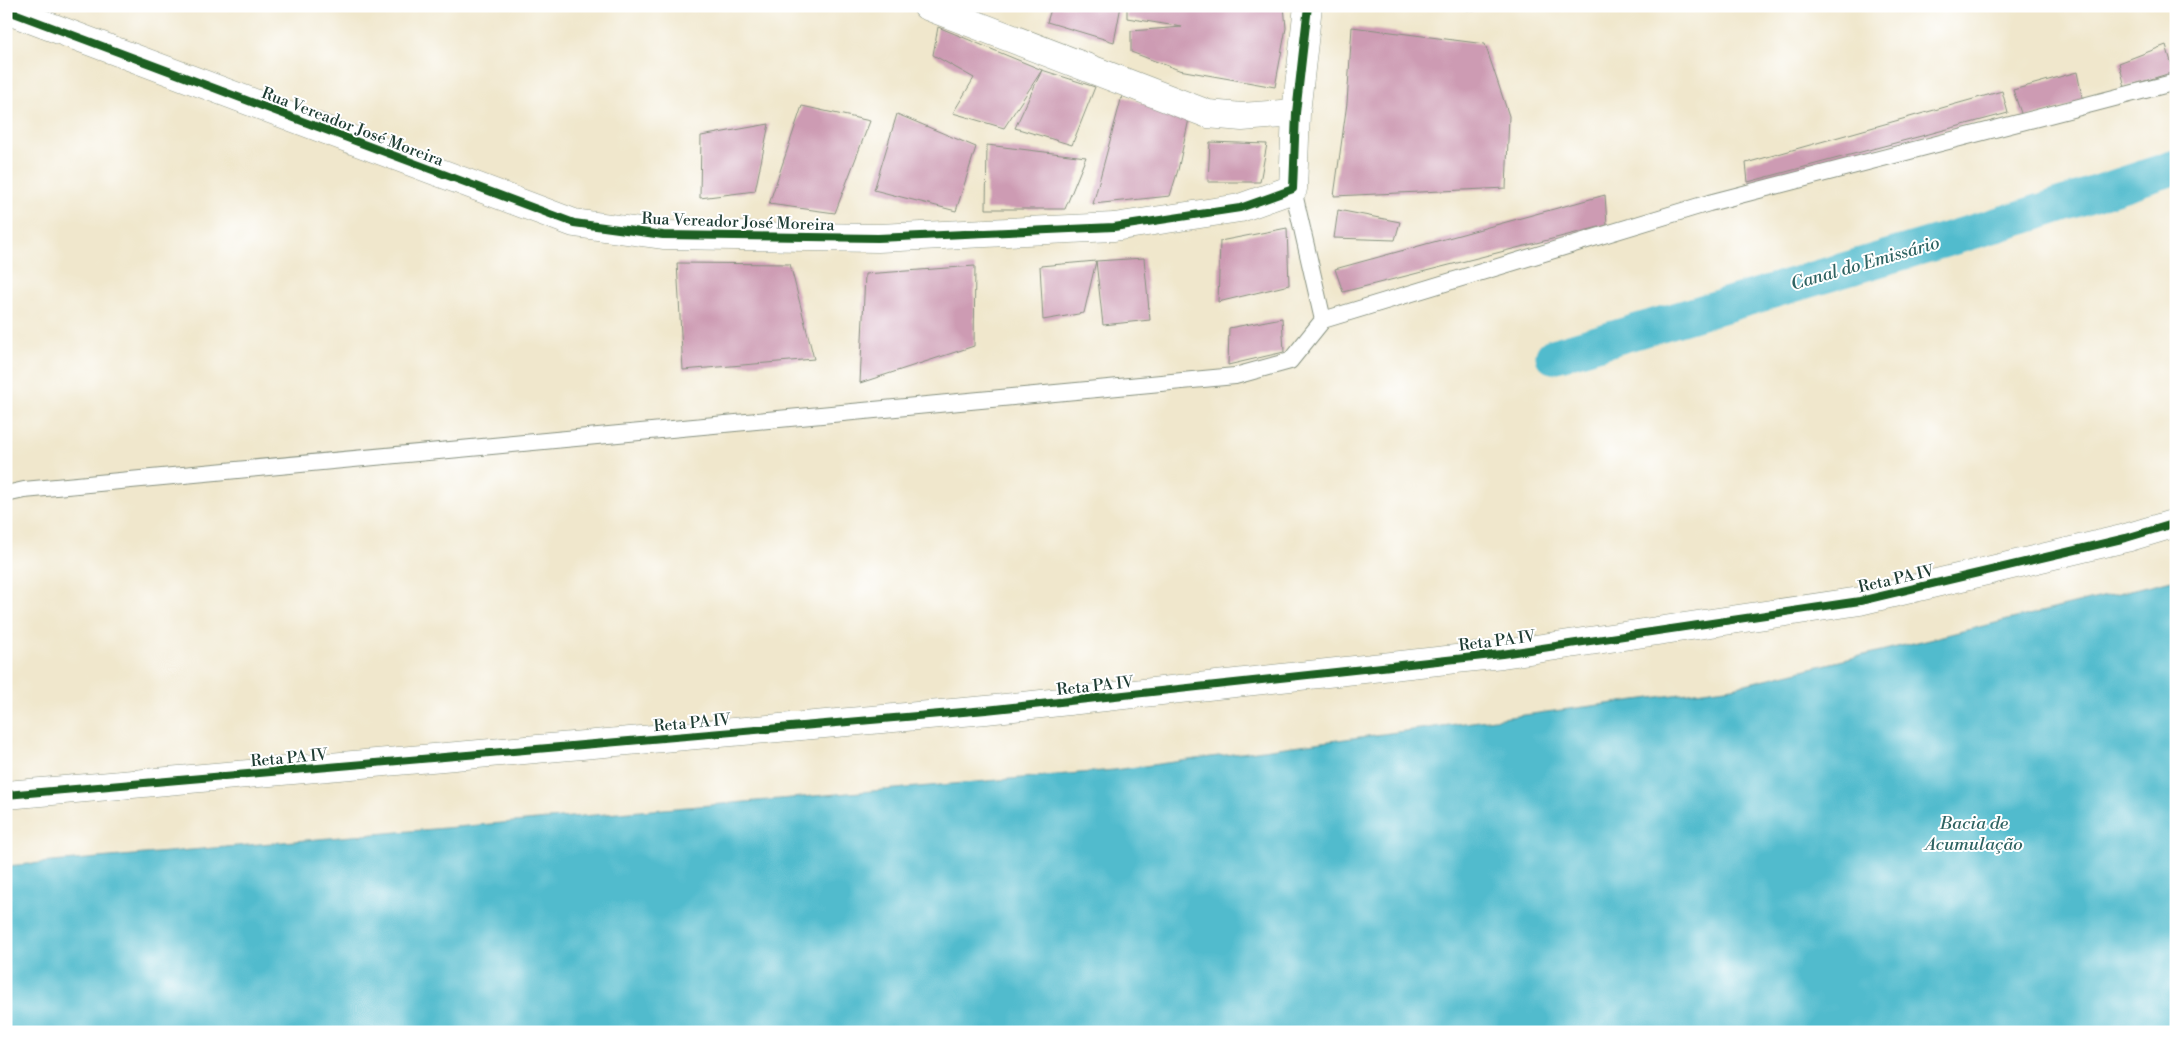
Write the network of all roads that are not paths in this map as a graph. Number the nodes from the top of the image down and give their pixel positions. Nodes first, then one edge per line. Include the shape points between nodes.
1 (927, 6) edge
2 (1308, 6) edge
3 (6, 10) edge
4 (2176, 82) edge
5 (1296, 113) junction
6 (1293, 189) junction
7 (1323, 320) junction
8 (6, 494) edge
9 (2176, 524) edge
10 (6, 795) edge

1 - 5 street via 1208,114 1242,117
2 - 5 street
3 - 6 street, Rua Vereador José Moreira via 574,223 663,235 878,238 1114,227 1240,208
4 - 7 lane via 1709,203
5 - 6 street
6 - 7 lane
7 - 8 lane via 1290,361 1235,376
9 - 10 street, Reta PA IV via 1860,600 1502,654 986,710

